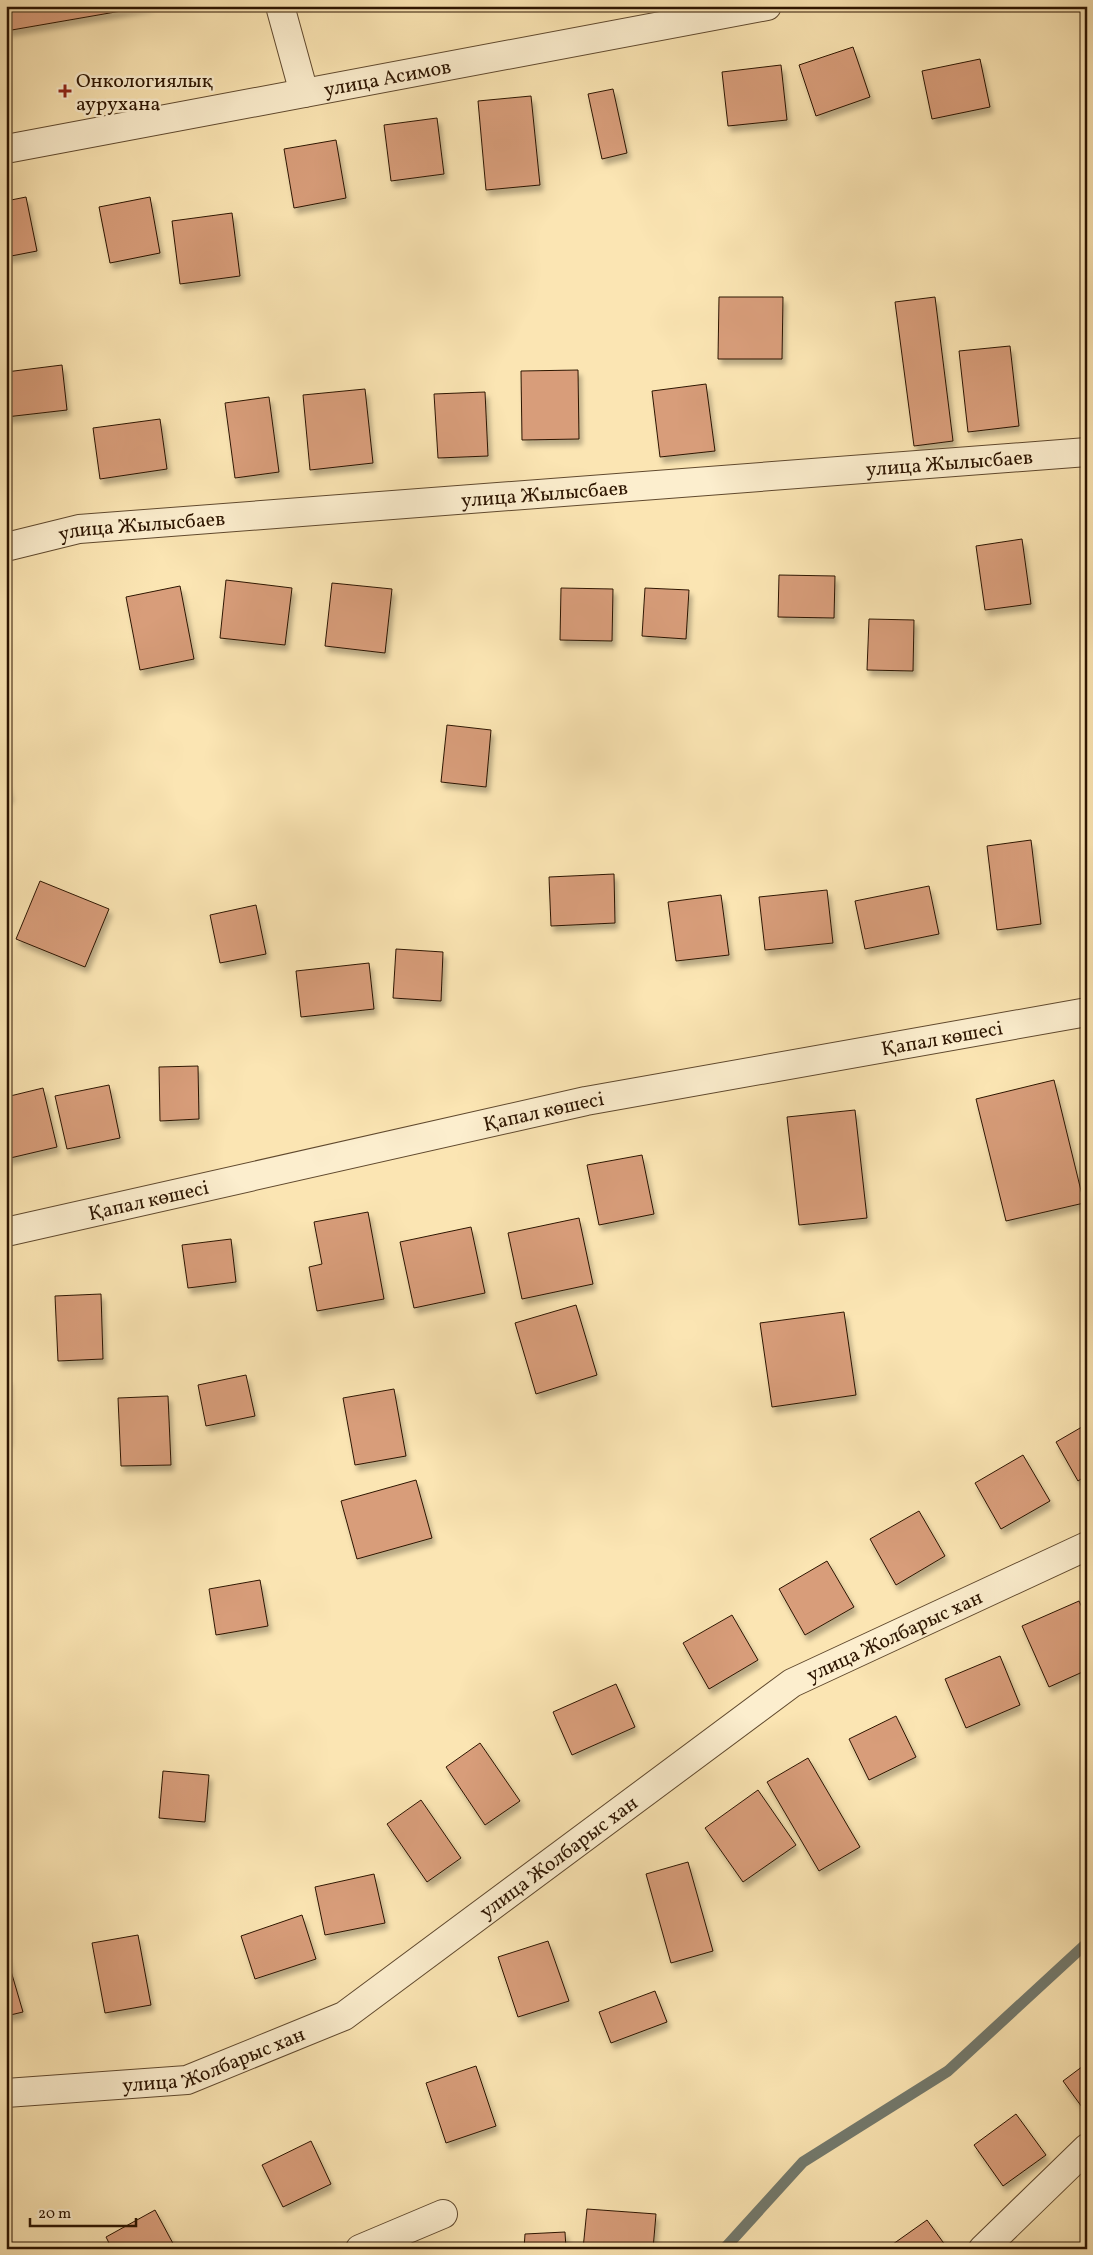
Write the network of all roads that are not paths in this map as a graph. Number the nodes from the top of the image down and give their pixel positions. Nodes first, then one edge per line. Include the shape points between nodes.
1 (280, 6) edge
2 (767, 6) edge
3 (304, 93) junction
4 (6, 149) edge
5 (1087, 452) edge
6 (6, 547) edge
7 (1087, 1012) edge
8 (6, 1232) edge
9 (1087, 1546) edge
10 (6, 2093) edge
11 (1087, 2148) edge
12 (444, 2214) dead end
13 (360, 2249) edge
14 (982, 2249) edge

1 - 3 street
2 - 3 street, улица Асимов
3 - 4 street, улица Асимов
5 - 6 street, улица Жылысбаев via 79,529
7 - 8 street, Қапал көшесі via 586,1101
9 - 10 street, улица Жолбарыс хан via 792,1683 344,2016 187,2080
11 - 14 street
12 - 13 street

